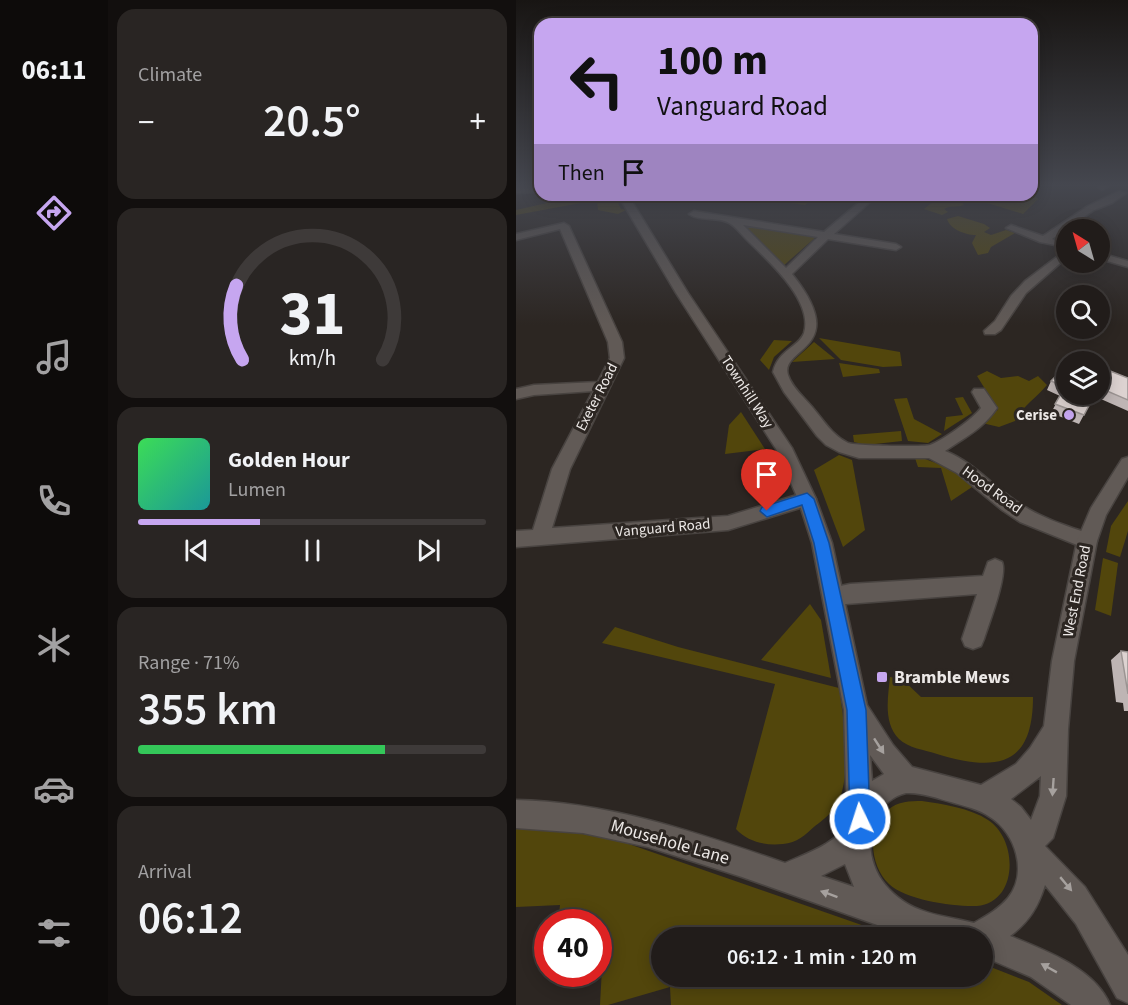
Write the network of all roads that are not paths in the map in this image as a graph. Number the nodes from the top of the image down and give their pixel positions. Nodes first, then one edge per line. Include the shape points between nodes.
1 (538, 231) edge
2 (570, 231) edge
3 (644, 231) edge
4 (742, 231) edge
5 (798, 231) edge
6 (833, 231) edge
7 (1019, 231) edge
8 (1057, 231) edge
9 (828, 235) junction
10 (516, 237) edge
11 (1044, 240) junction
12 (1056, 244) edge
13 (896, 247) dead end
14 (1110, 259) edge
15 (1056, 262) edge
16 (1128, 264) edge
17 (785, 275) junction
18 (990, 331) dead end
19 (603, 386) junction
20 (979, 392) dead end
21 (516, 394) edge
22 (931, 452) junction
23 (1128, 464) edge
24 (807, 499) junction
25 (540, 537) junction
26 (516, 539) edge
27 (1087, 541) junction
28 (834, 596) junction
29 (974, 639) dead end
30 (856, 710) junction
31 (1056, 729) junction
32 (906, 780) junction
33 (983, 799) junction
34 (516, 814) edge
35 (858, 829) junction
36 (1029, 848) junction
37 (786, 878) junction
38 (904, 921) junction
39 (1094, 924) junction
40 (929, 927) edge
41 (993, 928) edge
42 (993, 944) edge
43 (1128, 954) edge
44 (1128, 987) edge
45 (1094, 1005) edge

1 - 10 street, Exeter Road
2 - 19 street, Exeter Road via 617,349 617,358
3 - 24 street, Townhill Way via 784,448
4 - 17 street
5 - 9 street
6 - 9 street
7 - 11 street
8 - 11 street
9 - 13 street
9 - 17 street
11 - 12 street
14 - 16 street
15 - 18 street via 1024,289 998,328
17 - 22 street, Hood Road via 798,288 812,323 807,338 785,357 780,372 825,435 858,452 909,448
19 - 21 street
19 - 25 street, Exeter Road via 561,470
20 - 22 street via 989,408 981,419
22 - 27 street, Hood Road via 959,466 1010,507 1061,533
23 - 27 street, West End Road via 1097,513
24 - 25 street, Vanguard Road via 728,523
24 - 28 street, Townhill Way
25 - 26 street, Vanguard Road
27 - 31 street, West End Road via 1063,661
28 - 29 street via 993,576
28 - 30 street, Townhill Way
30 -> 32 street, Townhill Way
30 - 35 street, Townhill Way
31 - 33 street, West End Road via 1026,775
31 -> 36 street, West End Road via 1053,796 1043,828
32 - 33 street
32 - 35 street via 878,794
33 - 36 street via 1008,814
34 - 37 street, Mousehole Lane via 548,813 628,826
35 - 37 street via 831,856
35 - 38 street via 862,873 881,903
36 -> 39 street via 1069,888
36 - 41 street via 1030,884 1026,897 1010,917
38 -> 37 street, Mousehole Lane
38 - 40 street
39 - 43 street
39 - 44 street
45 -> 42 street via 1059,974

